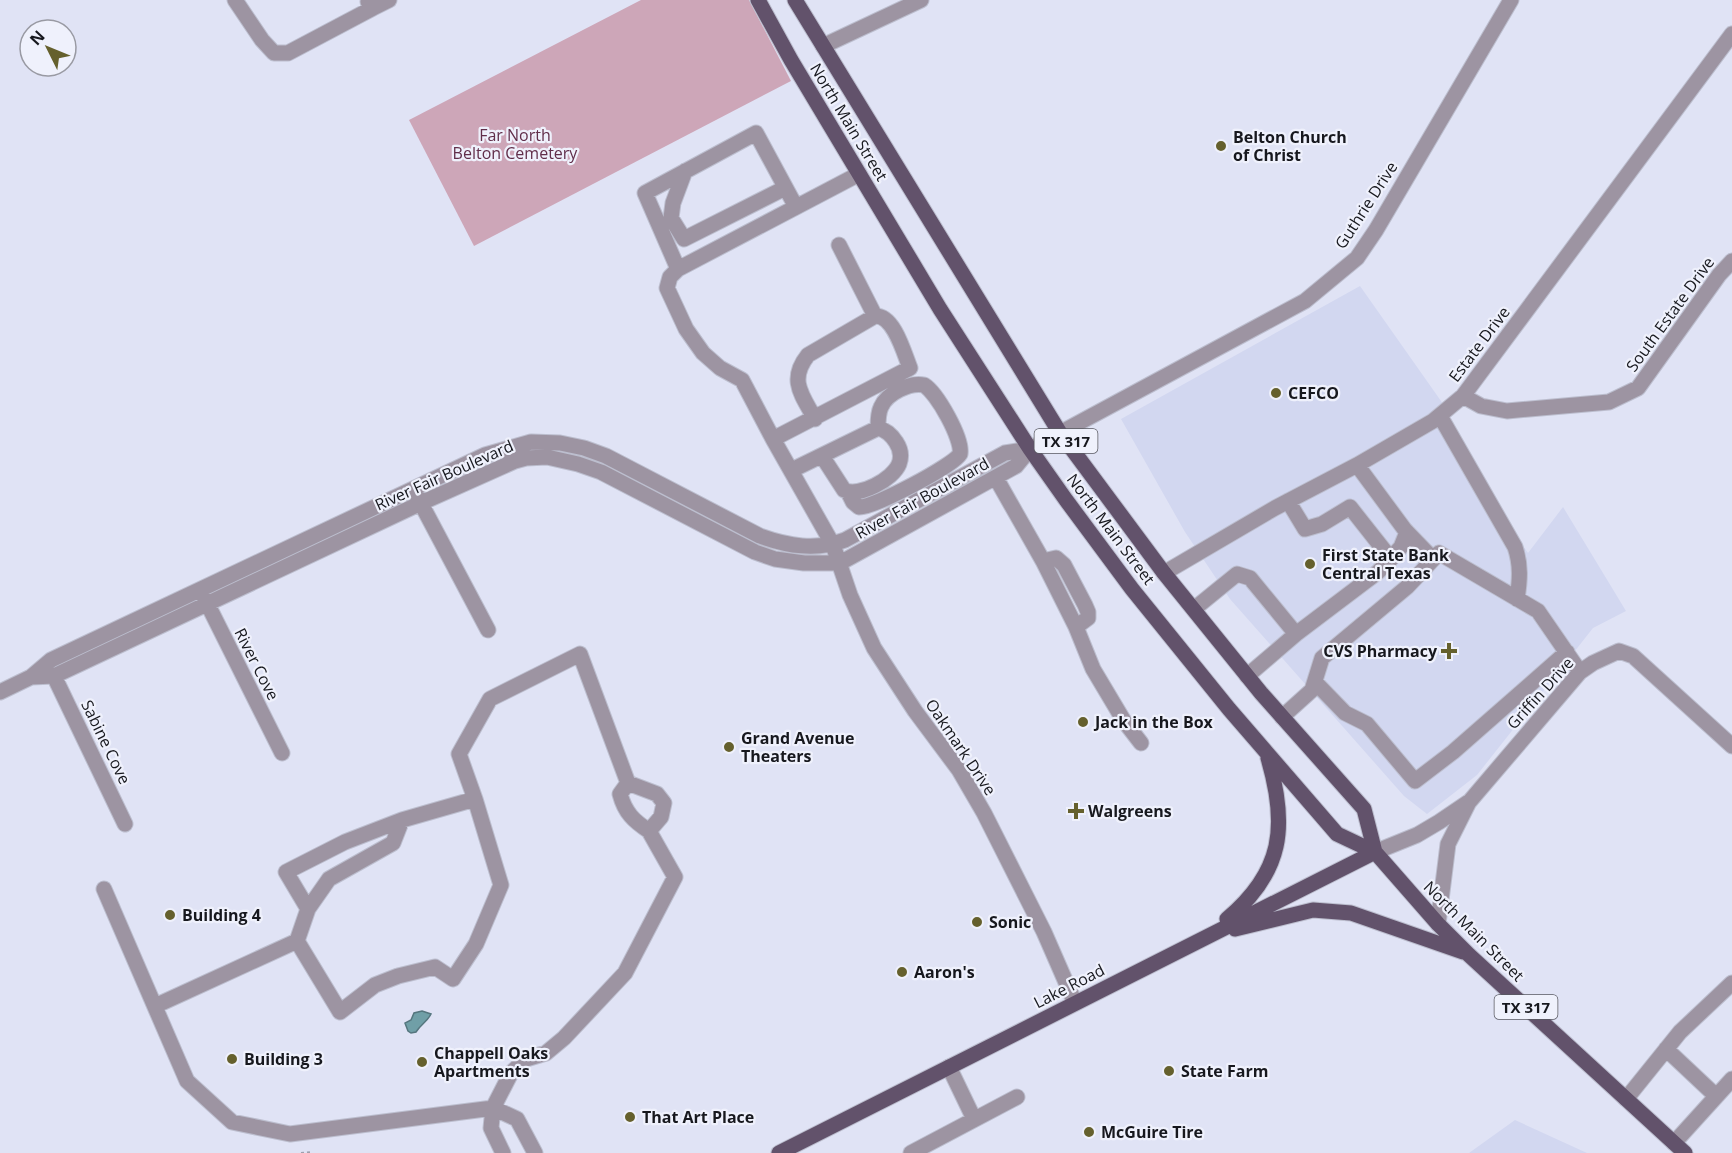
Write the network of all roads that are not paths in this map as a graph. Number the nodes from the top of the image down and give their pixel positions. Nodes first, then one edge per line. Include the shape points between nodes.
1 (236, 0) edge
2 (389, 0) edge
3 (758, 0) edge
4 (795, 0) edge
5 (921, 0) edge
6 (1509, 1) edge
7 (370, 4) edge
8 (1732, 34) edge
9 (823, 46) junction
10 (685, 171) junction
11 (859, 174) junction
12 (785, 188) junction
13 (796, 207) junction
14 (839, 245) dead end
15 (1732, 261) edge
16 (678, 269) junction
17 (875, 316) junction
18 (1463, 396) junction
19 (1440, 416) junction
20 (814, 419) junction
21 (878, 428) junction
22 (1060, 433) junction
23 (773, 439) junction
24 (1030, 449) junction
25 (548, 450) junction
26 (822, 456) junction
27 (1357, 465) junction
28 (792, 470) junction
29 (996, 478) junction
30 (413, 488) junction
31 (848, 492) junction
32 (1288, 501) junction
33 (421, 503) junction
34 (1407, 532) junction
35 (833, 545) junction
36 (1391, 559) junction
37 (1433, 559) junction
38 (840, 563) junction
39 (1164, 573) junction
40 (203, 597) junction
41 (1518, 599) junction
42 (1194, 609) junction
43 (488, 630) dead end
44 (1296, 634) junction
45 (1567, 652) junction
46 (1580, 672) junction
47 (54, 676) junction
48 (1247, 676) junction
49 (31, 677) junction
50 (1315, 682) junction
51 (0, 692) edge
52 (1282, 717) junction
53 (1141, 743) dead end
54 (1732, 746) edge
55 (1266, 752) junction
56 (282, 753) dead end
57 (628, 783) junction
58 (475, 799) junction
59 (1470, 801) junction
60 (402, 820) junction
61 (125, 824) dead end
62 (650, 831) junction
63 (1375, 852) junction
64 (104, 889) dead end
65 (308, 909) junction
66 (1438, 924) junction
67 (1206, 937) junction
68 (297, 941) junction
69 (1469, 955) junction
70 (1732, 983) edge
71 (1075, 1004) junction
72 (155, 1006) junction
73 (1666, 1049) junction
74 (949, 1067) junction
75 (1732, 1079) edge
76 (1716, 1096) junction
77 (1017, 1097) dead end
78 (1626, 1099) junction
79 (493, 1108) junction
80 (974, 1119) junction
81 (1679, 1148) edge
82 (532, 1152) edge
83 (503, 1153) edge
84 (779, 1153) edge
85 (911, 1153) edge

1 - 7 street via 274,53 288,53
2 - 7 street
3 - 11 main road, North Main Street / TX 317
4 - 9 main road, North Main Street / TX 317
5 - 9 street
6 - 22 street, Guthrie Drive via 1357,258 1305,301
8 - 18 street, Estate Drive
9 - 22 main road, North Main Street / TX 317
10 - 12 street via 756,133
10 - 12 street via 671,218 684,239
10 - 16 street via 645,193
11 - 13 street
11 - 24 main road, North Main Street / TX 317
12 - 13 street
13 - 16 street
14 - 17 street
15 - 18 street, South Estate Drive via 1638,388 1624,396 1609,402 1507,411 1481,406
16 - 23 street, Oakmark Drive via 667,288 686,329 703,353 742,380
17 - 20 street via 808,355 800,366 798,389
17 - 20 street via 887,320 910,368
18 - 19 street, Estate Drive
19 - 27 street, Estate Drive
19 - 41 street via 1515,547 1520,574
20 - 23 street
21 - 26 street
21 - 31 street via 892,436 899,448 900,462 867,489
21 - 31 street via 886,400 911,385 924,385 937,398 959,440 960,454 949,464 875,504 859,507
22 - 24 street, River Fair Boulevard
22 - 39 main road, North Main Street / TX 317
23 - 28 street, Oakmark Drive
24 - 29 street, River Fair Boulevard via 1016,466
24 - 35 street, River Fair Boulevard via 1005,453
24 - 55 main road, North Main Street / TX 317 via 1132,589
25 - 30 street, River Fair Boulevard via 531,442 485,454
25 - 33 street, River Fair Boulevard
25 - 35 street, River Fair Boulevard via 584,448 606,456 780,543
25 - 38 street, River Fair Boulevard via 601,472 755,552 804,563
26 - 28 street
26 - 31 street via 837,482
27 - 32 street, Estate Drive
27 - 34 street
28 - 35 street, Oakmark Drive
29 - 38 street, River Fair Boulevard
29 - 53 street via 1043,561 1093,669
30 - 33 street
30 - 40 street, River Fair Boulevard
32 - 36 street via 1305,529 1350,507
32 - 39 street, Estate Drive
33 - 40 street, River Fair Boulevard
33 - 43 street
34 - 36 street
34 - 37 street
35 - 38 street, Oakmark Drive
36 - 44 street
37 - 41 street via 1439,553
37 - 50 street via 1407,587 1322,658
38 - 71 street, Oakmark Drive via 874,648 959,770 984,813
39 - 42 main road, North Main Street / TX 317
40 - 47 street, River Fair Boulevard
40 - 49 street, River Fair Boulevard via 51,660
40 - 56 street, River Cove
41 - 45 street via 1538,611
42 - 44 street via 1237,574 1250,578
42 - 48 main road, North Main Street / TX 317
44 - 48 street
45 - 46 street
45 - 50 street via 1415,781 1366,724 1345,713
46 - 54 street, Griffin Drive via 1619,651 1633,656
46 - 59 street, Griffin Drive
47 - 49 street, River Fair Boulevard
47 - 61 street, Sabine Cove
48 - 52 main road, North Main Street / TX 317
49 - 51 street, River Fair Boulevard
50 - 52 street via 1312,690
52 - 63 main road, North Main Street / TX 317 via 1364,809
55 - 63 main road, North Main Street / TX 317 via 1337,834
55 - 67 main road via 1280,805 1275,855 1244,905
57 - 58 street via 580,654 490,699 459,754
57 - 62 street via 620,794 623,805 631,818
57 - 62 street via 657,794 664,803 661,817
58 - 60 street
58 - 68 street via 501,885 476,944 453,979 435,967 398,976 375,985 340,1012
59 - 63 street, Griffin Drive via 1417,835
59 - 66 street, Griffin Drive via 1448,844
60 - 65 street via 393,843 329,879
60 - 65 street via 345,842 286,872
62 - 79 street via 675,877 625,973 564,1038 546,1053 526,1059 511,1073
63 - 66 main road, North Main Street / TX 317
63 - 67 main road, Lake Road
64 - 72 street
65 - 68 street
66 - 69 main road, North Main Street / TX 317
67 - 69 main road via 1312,910 1351,913
67 - 71 main road, Lake Road
68 - 72 street
69 - 78 main road, North Main Street / TX 317
70 - 73 street
71 - 74 main road, Lake Road
72 - 79 street via 187,1080 232,1122 290,1134
73 - 76 street
73 - 78 street
74 - 80 street
74 - 84 main road, Lake Road
75 - 76 street
76 - 81 street
77 - 80 street
78 - 81 main road, North Main Street / TX 317
79 - 82 street via 517,1119
79 - 83 street via 490,1128
80 - 85 street

